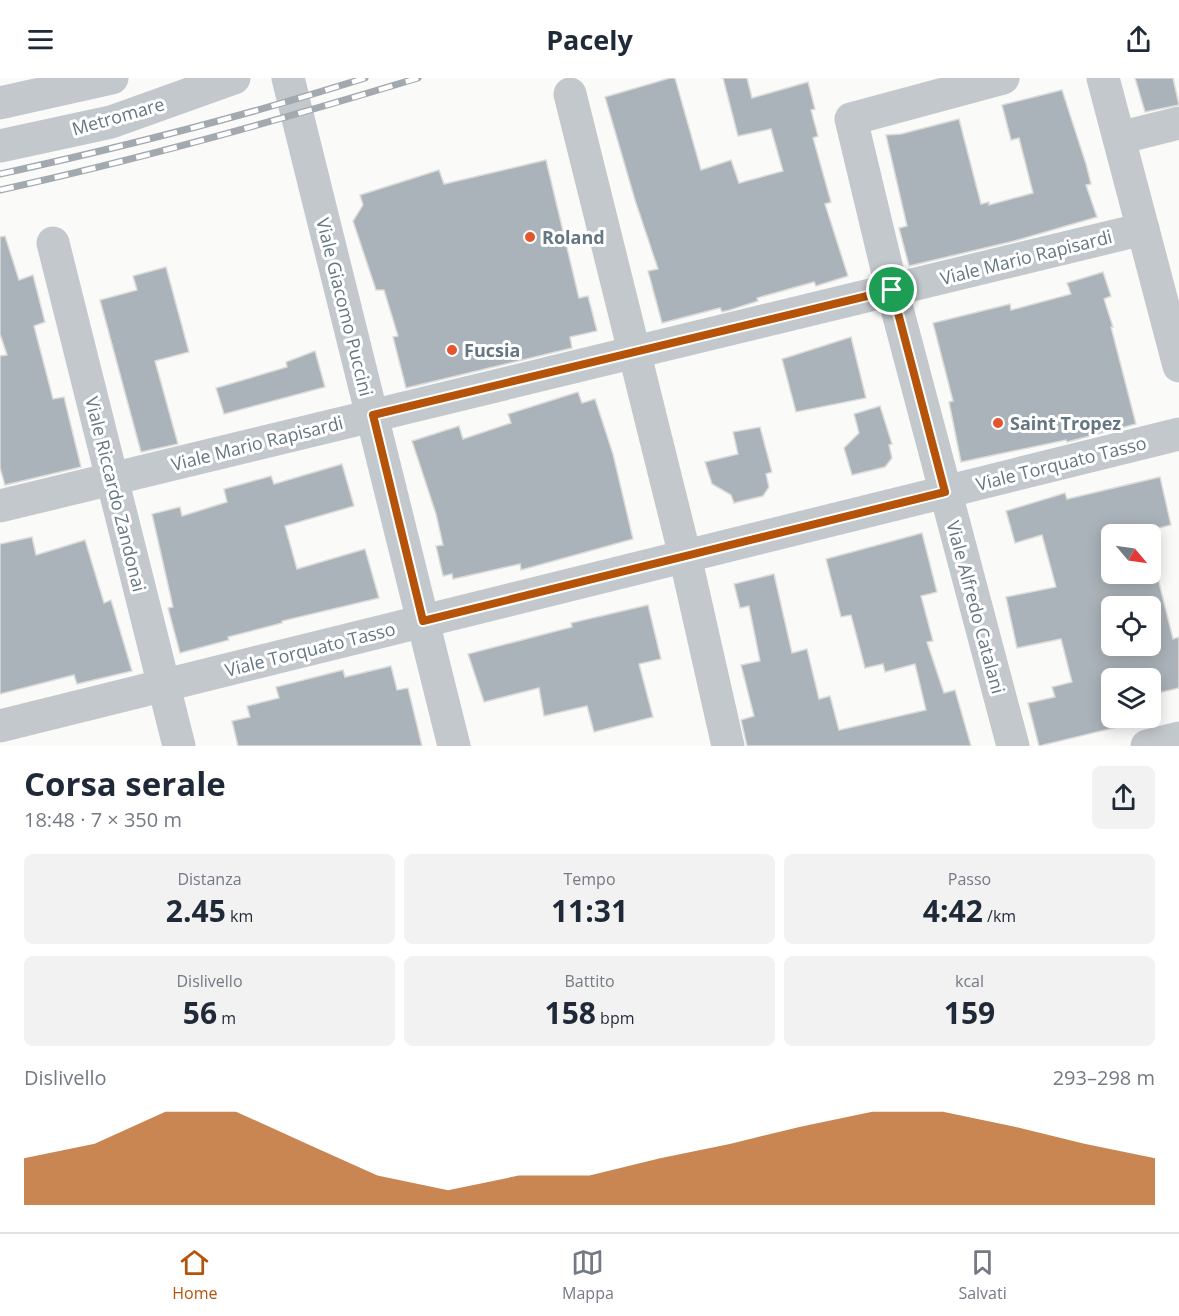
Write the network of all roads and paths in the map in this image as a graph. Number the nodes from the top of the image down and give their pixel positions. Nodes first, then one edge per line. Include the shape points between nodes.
1 (112, 78) edge
2 (234, 78) edge
3 (288, 78) edge
4 (1003, 78) edge
5 (1102, 78) edge
6 (48, 86) edge
7 (570, 94) dead end
8 (0, 103) edge
9 (1179, 123) edge
10 (1119, 138) junction
11 (0, 146) edge
12 (1143, 229) junction
13 (53, 243) dead end
14 (892, 290) junction
15 (634, 352) junction
16 (1179, 366) edge
17 (373, 415) junction
18 (1179, 434) edge
19 (112, 478) junction
20 (945, 492) junction
21 (0, 506) edge
22 (685, 556) junction
23 (423, 621) junction
24 (164, 686) junction
25 (0, 726) edge
26 (1179, 738) edge
27 (179, 746) edge
28 (454, 746) edge
29 (728, 746) edge
30 (1013, 746) edge
31 (1147, 746) edge

1 - 6 street
2 - 11 street, Metromare via 111,122
3 - 17 street, Viale Giacomo Puccini via 321,246
4 - 14 street, Viale Alfredo Catalani via 851,119
5 - 10 street
6 - 8 street
7 - 15 street
9 - 10 street
10 - 12 street
12 - 14 street, Viale Mario Rapisardi
12 - 16 street
13 - 19 street, Viale Riccardo Zandonai
14 - 15 street, Viale Mario Rapisardi
14 - 20 street, Viale Alfredo Catalani
15 - 17 street, Viale Mario Rapisardi
15 - 22 street
17 - 19 street, Viale Mario Rapisardi
17 - 23 street, Viale Giacomo Puccini
18 - 20 street, Viale Torquato Tasso
19 - 21 street, Viale Mario Rapisardi
19 - 24 street, Viale Riccardo Zandonai
20 - 22 street, Viale Torquato Tasso
20 - 30 street, Viale Alfredo Catalani
22 - 23 street, Viale Torquato Tasso
22 - 29 street
23 - 24 street, Viale Torquato Tasso
23 - 28 street, Viale Giacomo Puccini
24 - 25 street, Viale Torquato Tasso
24 - 27 street, Viale Riccardo Zandonai
26 - 31 street

